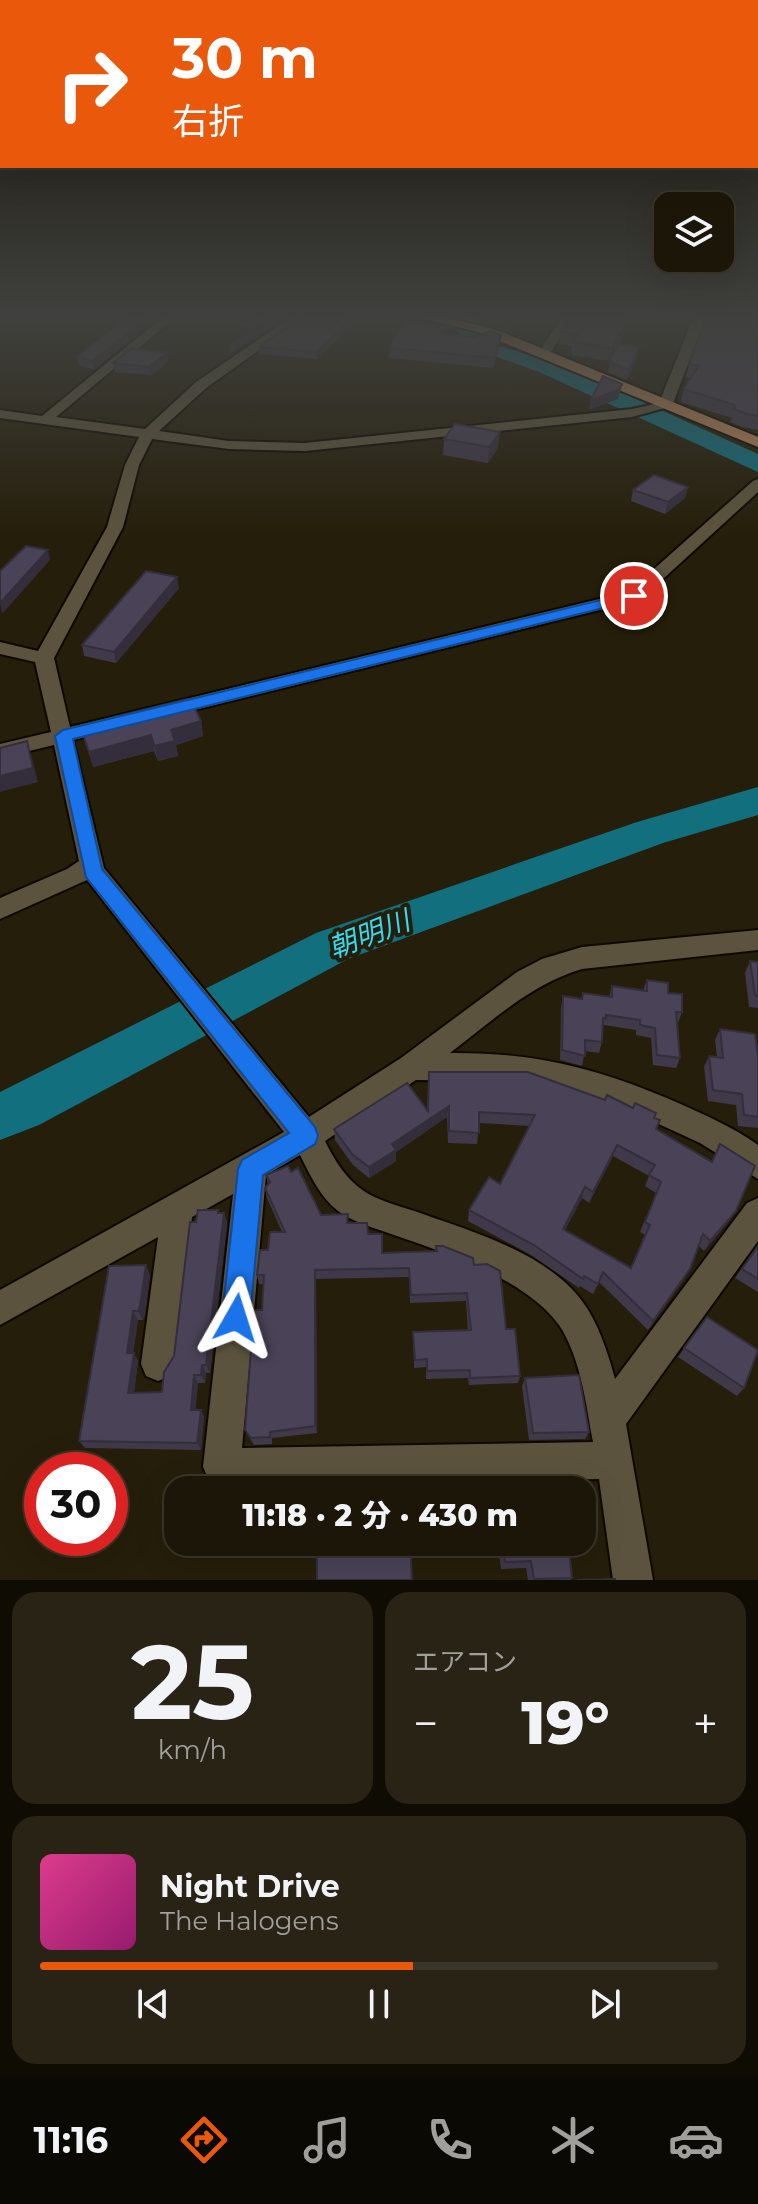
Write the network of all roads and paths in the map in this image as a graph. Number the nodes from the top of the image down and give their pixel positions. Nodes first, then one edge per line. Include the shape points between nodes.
1 (82, 390) edge
2 (196, 390) edge
3 (616, 390) edge
4 (664, 390) edge
5 (654, 409) junction
6 (0, 414) edge
7 (45, 420) junction
8 (147, 435) junction
9 (758, 442) edge
10 (758, 484) edge
11 (0, 648) edge
12 (44, 658) junction
13 (63, 736) junction
14 (0, 751) edge
15 (93, 868) junction
16 (0, 909) edge
17 (758, 940) edge
18 (411, 1067) junction
19 (306, 1136) junction
20 (758, 1164) edge
21 (251, 1169) junction
22 (177, 1209) junction
23 (758, 1214) edge
24 (0, 1308) edge
25 (158, 1364) dead end
26 (606, 1421) junction
27 (613, 1460) junction
28 (633, 1580) edge

1 - 7 street
2 - 8 street
3 - 5 main road
4 - 5 street
5 - 8 street via 305,447 256,448
5 - 9 main road
6 - 7 street
7 - 8 street
8 - 12 street via 132,465 115,527
10 - 13 street via 634,596
11 - 12 street
12 - 13 street
13 - 14 street
13 - 15 street
15 - 16 street
15 - 19 street
17 - 18 street via 582,958 551,967
18 - 19 street
18 - 20 street via 496,1066 562,1074 622,1092 688,1122
19 - 21 street
19 - 26 street via 327,1176 354,1204 477,1250 542,1286 560,1303 588,1346
21 - 22 street
21 - 27 street via 222,1467
22 - 24 street
22 - 25 street
23 - 26 street
26 - 27 street
27 - 28 street

